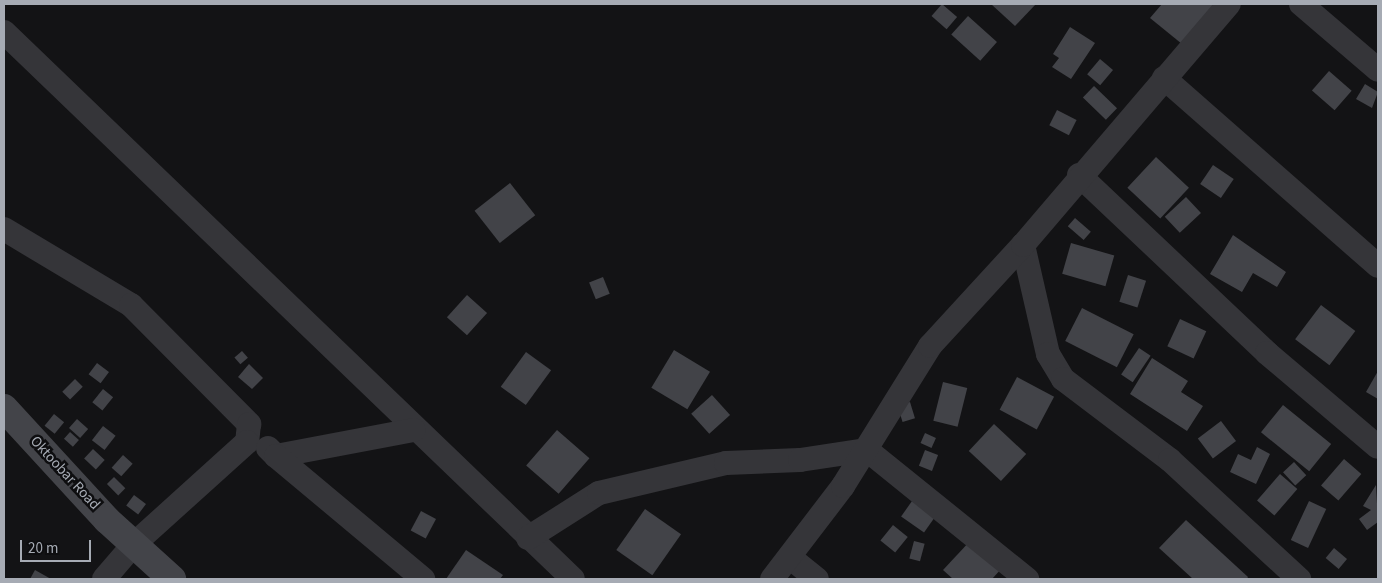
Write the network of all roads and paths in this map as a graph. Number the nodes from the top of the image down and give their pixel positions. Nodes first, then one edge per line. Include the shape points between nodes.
1 (1229, 4) edge
2 (1301, 4) edge
3 (4, 32) edge
4 (1378, 70) edge
5 (1164, 78) junction
6 (1079, 174) junction
7 (4, 229) edge
8 (1022, 245) junction
9 (1378, 266) edge
10 (4, 408) edge
11 (414, 430) junction
12 (250, 432) junction
13 (1378, 447) edge
14 (867, 450) junction
15 (276, 456) junction
16 (528, 538) junction
17 (134, 544) junction
18 (792, 559) junction
19 (104, 579) edge
20 (172, 579) edge
21 (423, 579) edge
22 (574, 579) edge
23 (772, 579) edge
24 (817, 579) edge
25 (1027, 579) edge
26 (1299, 579) edge

1 - 5 street
2 - 4 street
3 - 11 street via 276,290
5 - 6 street
5 - 9 street
6 - 8 street
6 - 13 street via 1267,353
7 - 12 street via 131,305 222,393 249,424
8 - 14 street via 930,346
8 - 26 street via 1048,354 1063,379 1170,460
10 - 17 street, Oktoobar Road
11 - 15 street
11 - 16 street
12 - 15 street
12 - 17 street via 238,450
14 - 16 street via 800,460 726,463 599,493
14 - 18 street
14 - 25 street
15 - 21 street
16 - 22 street
17 - 19 street
17 - 20 street, Oktoobar Road
18 - 23 street
18 - 24 street

